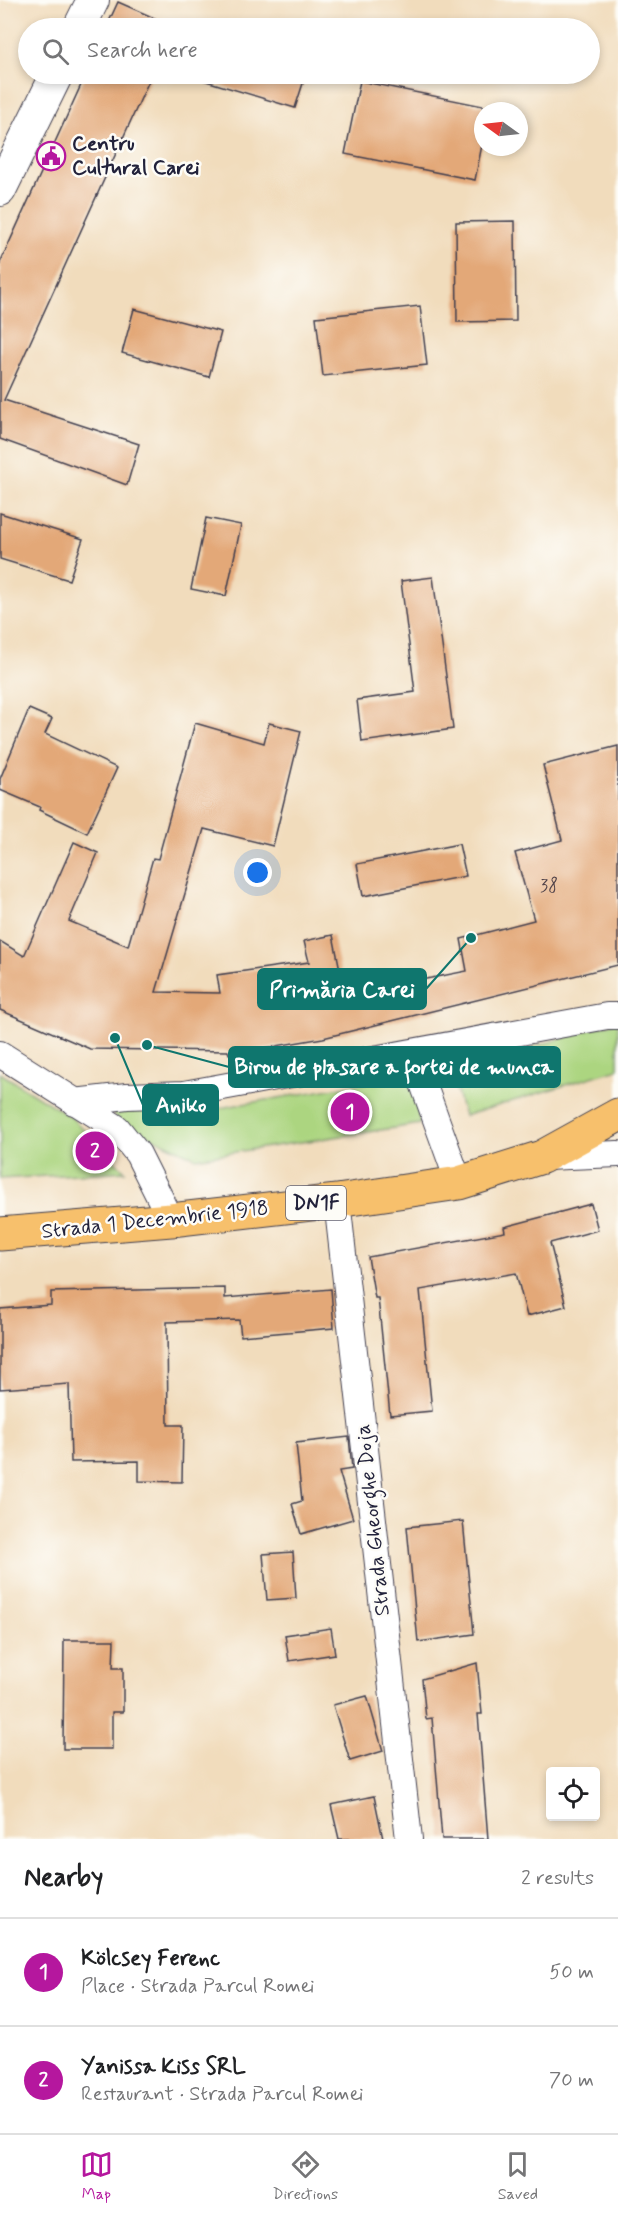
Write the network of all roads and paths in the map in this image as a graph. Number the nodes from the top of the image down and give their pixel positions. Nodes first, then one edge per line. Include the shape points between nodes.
1 (93, 0) edge
2 (84, 18) edge
3 (52, 84) edge
4 (0, 190) edge
5 (618, 1016) edge
6 (412, 1053) junction
7 (0, 1054) edge
8 (74, 1102) junction
9 (618, 1115) edge
10 (618, 1154) edge
11 (542, 1157) junction
12 (459, 1183) junction
13 (337, 1201) junction
14 (171, 1220) junction
15 (0, 1234) edge
16 (409, 1839) edge

1 - 2 street
3 - 4 street
5 - 6 street
6 - 8 street via 184,1094
6 - 12 street
7 - 8 street
8 - 14 street via 117,1128 138,1154
9 - 11 main road, Strada 1 Decembrie 1918 / DN1F
10 - 11 street
11 - 12 main road, Strada 1 Decembrie 1918 / DN1F
12 - 13 main road, Strada 1 Decembrie 1918 / DN1F
13 - 14 main road, Strada 1 Decembrie 1918 / DN1F
13 - 16 street, Strada Gheorghe Doja
14 - 15 main road, Strada 1 Decembrie 1918 / DN1F

